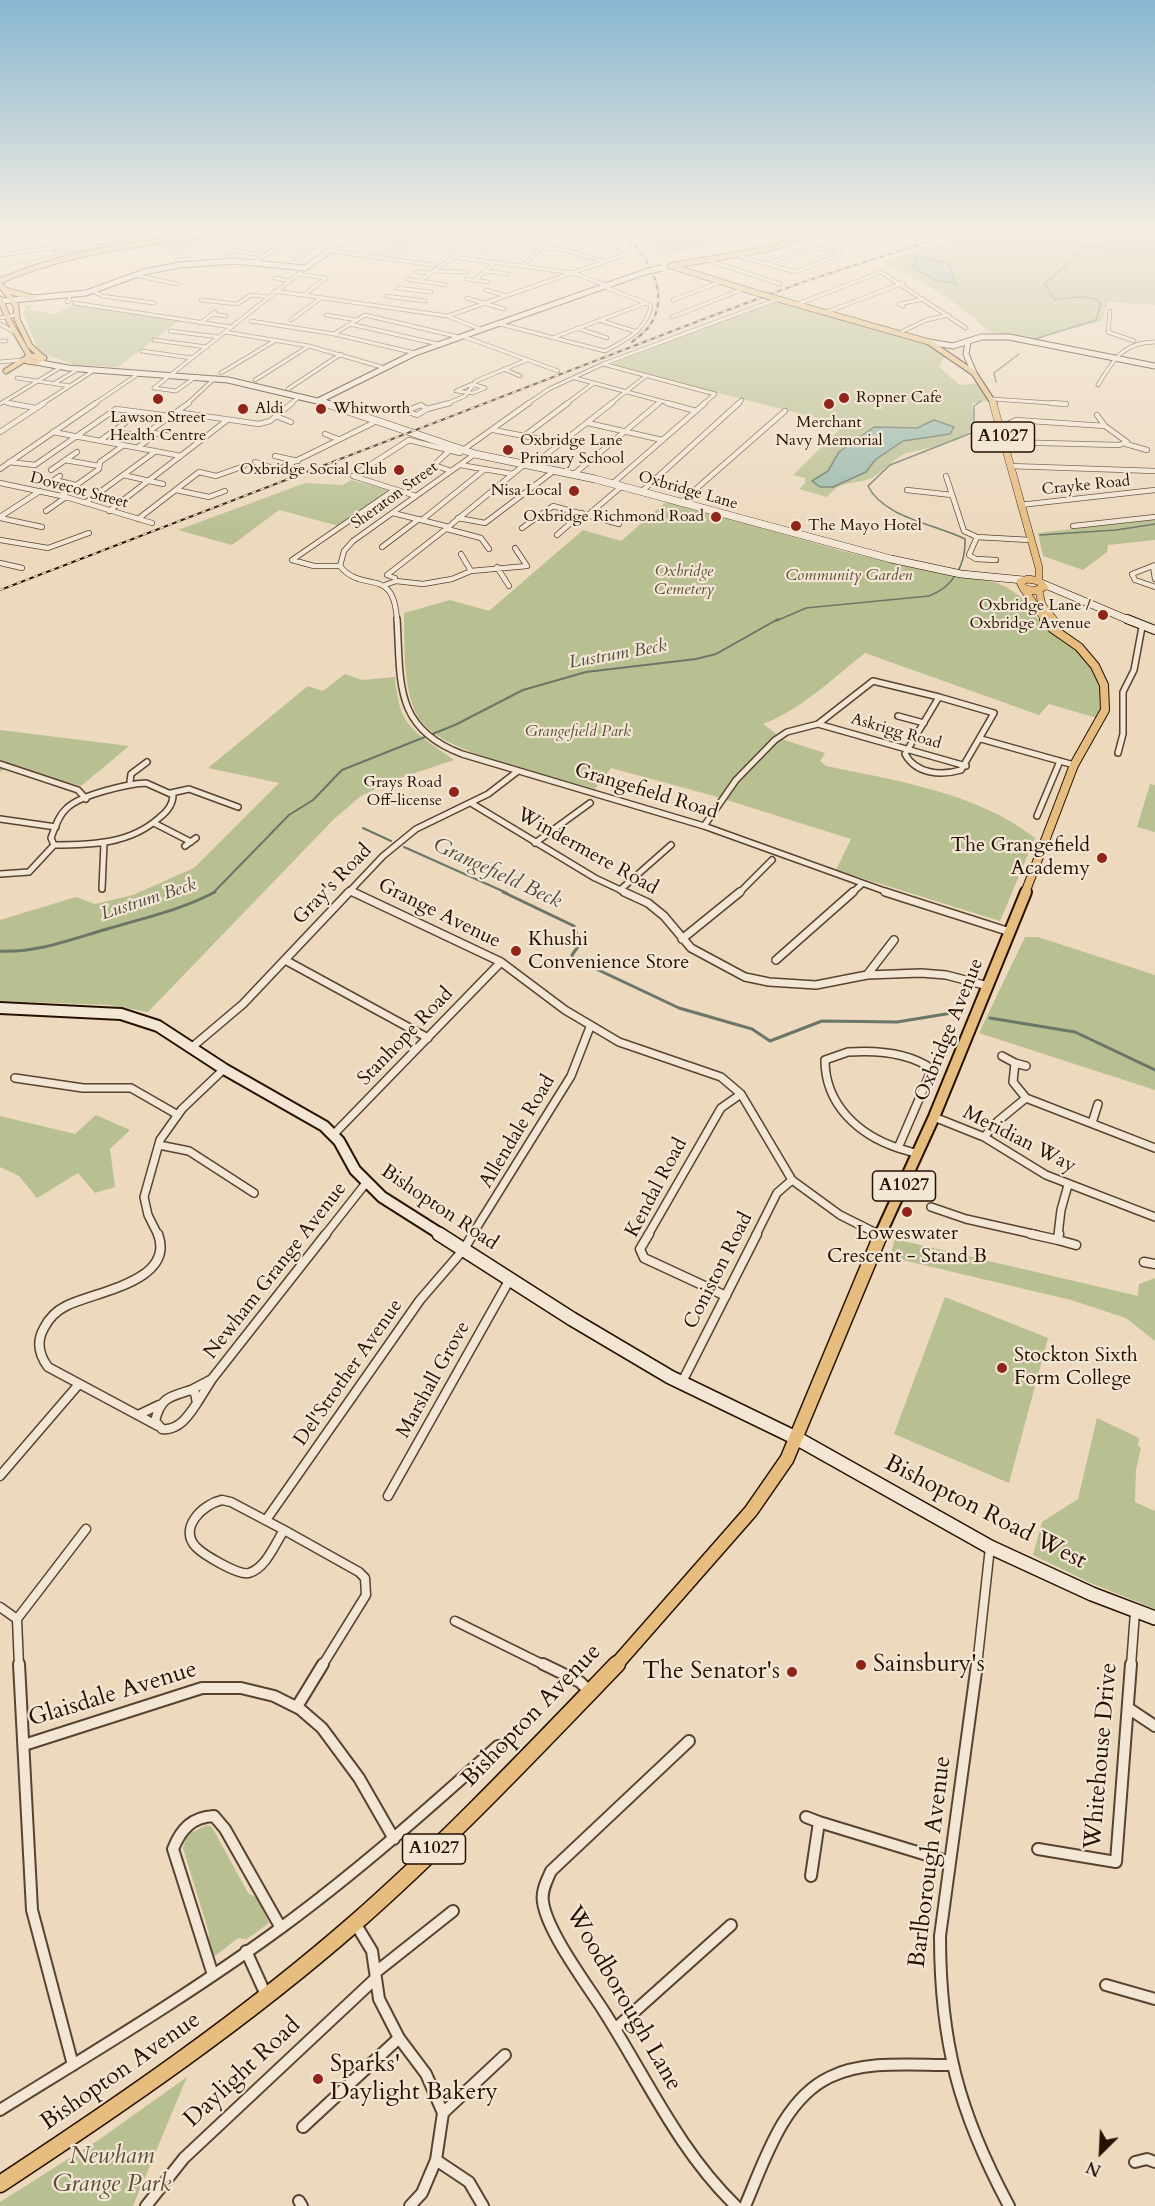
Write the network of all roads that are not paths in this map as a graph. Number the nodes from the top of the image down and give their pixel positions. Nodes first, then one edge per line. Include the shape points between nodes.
1 (17, 335) edge
2 (25, 335) edge
3 (202, 335) edge
4 (221, 335) edge
5 (244, 335) edge
6 (334, 335) edge
7 (398, 335) edge
8 (456, 335) edge
9 (464, 335) edge
10 (541, 335) edge
11 (560, 335) edge
12 (598, 335) edge
13 (631, 335) edge
14 (681, 335) edge
15 (905, 335) edge
16 (1117, 335) edge
17 (461, 336) junction
18 (219, 337) junction
19 (552, 338) junction
20 (607, 338) dead end
21 (154, 340) dead end
22 (276, 340) junction
23 (0, 341) edge
24 (6, 341) dead end
25 (1134, 341) junction
26 (929, 342) junction
27 (968, 342) junction
28 (1155, 342) edge
29 (438, 344) junction
30 (309, 346) junction
31 (207, 347) junction
32 (142, 351) dead end
33 (415, 353) junction
34 (341, 354) junction
35 (42, 356) junction
36 (25, 358) junction
37 (192, 358) junction
38 (1114, 359) junction
39 (527, 360) junction
40 (35, 362) junction
41 (0, 363) edge
42 (603, 364) junction
43 (1155, 366) edge
44 (61, 367) junction
45 (89, 368) junction
46 (385, 368) junction
47 (96, 369) junction
48 (504, 369) junction
49 (5, 371) edge
50 (75, 371) dead end
51 (558, 371) dead end
52 (141, 372) junction
53 (222, 373) dead end
54 (974, 373) junction
55 (173, 374) junction
56 (197, 376) junction
57 (520, 376) dead end
58 (646, 376) junction
59 (17, 378) dead end
60 (215, 378) junction
61 (575, 378) junction
62 (155, 380) dead end
63 (255, 380) dead end
64 (38, 381) junction
65 (164, 381) junction
66 (55, 383) junction
67 (594, 383) junction
68 (472, 384) junction
69 (1098, 385) dead end
70 (70, 386) junction
71 (288, 389) dead end
72 (627, 392) junction
73 (468, 393) junction
74 (329, 396) junction
75 (299, 397) junction
76 (309, 399) junction
77 (742, 399) dead end
78 (992, 399) junction
79 (318, 401) junction
80 (661, 401) junction
81 (1, 403) edge
82 (1066, 404) dead end
83 (333, 405) junction
84 (36, 408) junction
85 (350, 409) junction
86 (427, 409) junction
87 (372, 411) dead end
88 (696, 411) junction
89 (785, 411) dead end
90 (176, 412) junction
91 (1097, 415) dead end
92 (170, 416) junction
93 (276, 416) junction
94 (226, 421) junction
95 (291, 422) dead end
96 (125, 423) dead end
97 (588, 423) junction
98 (1105, 426) junction
99 (494, 430) junction
100 (0, 432) edge
101 (53, 432) junction
102 (113, 432) junction
103 (148, 432) junction
104 (626, 432) junction
105 (325, 434) dead end
106 (77, 436) junction
107 (143, 436) junction
108 (175, 436) dead end
109 (524, 436) junction
110 (338, 439) junction
111 (101, 440) junction
112 (662, 440) junction
113 (1004, 442) junction
114 (1012, 442) junction
115 (561, 443) junction
116 (1126, 444) junction
117 (124, 445) junction
118 (138, 447) junction
119 (1147, 450) dead end
120 (156, 451) junction
121 (449, 451) junction
122 (77, 452) dead end
123 (461, 452) junction
124 (475, 454) junction
125 (182, 456) junction
126 (274, 456) dead end
127 (65, 460) junction
128 (298, 461) junction
129 (9, 462) junction
130 (255, 462) dead end
131 (525, 464) junction
132 (460, 465) junction
133 (533, 465) junction
134 (99, 466) junction
135 (244, 466) dead end
136 (1010, 466) junction
137 (0, 469) edge
138 (51, 470) dead end
139 (484, 470) junction
140 (555, 470) junction
141 (451, 471) junction
142 (1155, 471) edge
143 (513, 474) junction
144 (574, 474) junction
145 (123, 475) junction
146 (60, 476) dead end
147 (946, 476) dead end
148 (149, 481) junction
149 (0, 483) edge
150 (163, 484) dead end
151 (612, 484) junction
152 (76, 485) junction
153 (622, 486) junction
154 (176, 490) junction
155 (394, 490) junction
156 (907, 490) dead end
157 (1155, 490) edge
158 (40, 491) junction
159 (225, 491) dead end
160 (641, 492) junction
161 (951, 495) junction
162 (63, 496) junction
163 (205, 496) junction
164 (416, 496) junction
165 (200, 500) dead end
166 (85, 503) junction
167 (680, 503) junction
168 (1020, 505) junction
169 (0, 507) edge
170 (11, 509) junction
171 (46, 510) dead end
172 (109, 511) junction
173 (393, 513) junction
174 (582, 513) junction
175 (588, 515) junction
176 (0, 517) edge
177 (1155, 517) edge
178 (458, 518) junction
179 (138, 519) junction
180 (420, 520) junction
181 (152, 523) dead end
182 (619, 524) dead end
183 (42, 526) dead end
184 (450, 526) junction
185 (1077, 527) dead end
186 (522, 528) dead end
187 (89, 533) dead end
188 (557, 535) dead end
189 (977, 537) junction
190 (0, 540) edge
191 (1030, 540) junction
192 (382, 546) dead end
193 (515, 548) dead end
194 (489, 549) dead end
195 (461, 555) dead end
196 (1035, 559) junction
197 (996, 560) dead end
198 (0, 563) edge
199 (1154, 565) edge
200 (340, 566) junction
201 (496, 567) junction
202 (22, 568) dead end
203 (471, 571) junction
204 (395, 578) dead end
205 (1155, 579) edge
206 (1023, 584) junction
207 (385, 585) junction
208 (509, 586) dead end
209 (1040, 586) junction
210 (1155, 587) edge
211 (1142, 627) junction
212 (1155, 630) edge
213 (1072, 641) junction
214 (939, 697) junction
215 (898, 716) dead end
216 (924, 723) junction
217 (818, 724) junction
218 (981, 740) junction
219 (909, 750) junction
220 (1118, 753) dead end
221 (147, 762) dead end
222 (1060, 762) junction
223 (0, 764) edge
224 (1074, 765) junction
225 (966, 766) junction
226 (518, 771) junction
227 (130, 782) junction
228 (171, 793) junction
229 (86, 799) junction
230 (471, 803) junction
231 (590, 803) dead end
232 (233, 807) dead end
233 (1037, 816) dead end
234 (0, 819) edge
235 (154, 824) junction
236 (704, 826) junction
237 (56, 827) junction
238 (191, 842) dead end
239 (104, 843) junction
240 (535, 843) junction
241 (54, 845) junction
242 (671, 845) dead end
243 (772, 860) dead end
244 (0, 874) edge
245 (862, 884) junction
246 (102, 889) dead end
247 (350, 890) junction
248 (620, 890) junction
249 (1010, 932) junction
250 (682, 939) junction
251 (894, 940) dead end
252 (285, 960) junction
253 (776, 960) dead end
254 (501, 962) junction
255 (867, 975) junction
256 (988, 986) junction
257 (0, 1008) edge
258 (590, 1027) junction
259 (428, 1038) junction
260 (191, 1047) junction
261 (1002, 1056) dead end
262 (1015, 1064) junction
263 (1026, 1066) dead end
264 (224, 1069) junction
265 (15, 1078) dead end
266 (741, 1094) junction
267 (1026, 1098) junction
268 (1098, 1104) dead end
269 (178, 1115) junction
270 (934, 1117) junction
271 (1092, 1123) junction
272 (334, 1134) junction
273 (984, 1137) junction
274 (159, 1146) junction
275 (898, 1148) junction
276 (1155, 1148) edge
277 (918, 1154) junction
278 (792, 1180) junction
279 (366, 1183) junction
280 (1068, 1185) junction
281 (254, 1193) dead end
282 (931, 1207) dead end
283 (1155, 1217) edge
284 (880, 1236) junction
285 (1058, 1240) junction
286 (1076, 1245) dead end
287 (464, 1250) junction
288 (1144, 1262) dead end
289 (1155, 1264) edge
290 (510, 1279) junction
291 (726, 1296) junction
292 (212, 1378) junction
293 (682, 1382) junction
294 (79, 1384) junction
295 (190, 1390) junction
296 (197, 1403) junction
297 (159, 1405) junction
298 (138, 1415) junction
299 (158, 1426) junction
300 (798, 1439) junction
301 (0, 1476) edge
302 (388, 1496) dead end
303 (267, 1520) junction
304 (86, 1528) dead end
305 (284, 1530) junction
306 (990, 1547) junction
307 (0, 1607) edge
308 (1135, 1612) junction
309 (17, 1618) junction
310 (1155, 1618) edge
311 (455, 1621) dead end
312 (590, 1692) junction
313 (298, 1705) junction
314 (1128, 1708) junction
315 (1155, 1726) edge
316 (690, 1741) dead end
317 (24, 1744) junction
318 (498, 1746) dead end
319 (806, 1817) dead end
320 (819, 1822) junction
321 (394, 1839) junction
322 (1038, 1849) dead end
323 (950, 1862) junction
324 (811, 1876) dead end
325 (453, 1911) dead end
326 (355, 1923) junction
327 (731, 1924) dead end
328 (281, 1928) junction
329 (246, 1951) junction
330 (213, 1975) junction
331 (376, 1975) junction
332 (1106, 1985) dead end
333 (267, 1997) junction
334 (1155, 1999) edge
335 (615, 2029) junction
336 (399, 2038) junction
337 (505, 2055) dead end
338 (73, 2065) junction
339 (949, 2065) junction
340 (0, 2110) edge
341 (443, 2113) junction
342 (303, 2127) dead end
343 (436, 2160) junction
344 (1135, 2162) dead end
345 (1155, 2162) edge
346 (0, 2184) edge
347 (146, 2206) edge
348 (410, 2206) edge
349 (483, 2206) edge
350 (736, 2206) edge
351 (745, 2206) edge
352 (1009, 2206) edge

1 - 36 main road via 29,355
2 - 35 main road via 30,346
3 - 18 street
4 - 18 street
5 - 22 street
6 - 33 street
7 - 29 street
8 - 17 street
9 - 17 street
10 - 19 street
11 - 19 street
12 - 20 street
13 - 19 street via 605,351
14 - 42 street
15 - 26 main road, A1027
16 - 25 street
17 - 29 street
17 - 39 street
18 - 31 street
21 - 31 street
22 - 30 street
22 - 53 street
23 - 24 street
25 - 28 street
25 - 38 street
26 - 27 street via 953,346
26 - 54 main road, A1027
27 - 38 street via 984,337 1010,337
27 - 54 street via 965,351
29 - 33 street
30 - 34 street
30 - 63 street
31 - 37 street
32 - 37 street
33 - 46 street
34 - 46 street
34 - 71 street
35 - 36 main road
35 - 40 main road
35 - 45 street
36 - 40 main road
36 - 41 street
36 - 49 main road
37 - 55 street
38 - 43 street
38 - 69 street
39 - 48 street
39 - 51 street
40 - 44 street
40 - 49 main road
41 - 49 street
42 - 58 street
42 - 61 street
44 - 45 street
44 - 64 street
45 - 47 street, Oxbridge Lane
46 - 74 street
47 - 52 street, Oxbridge Lane
47 - 70 street
48 - 57 street
48 - 68 street
50 - 66 street
52 - 55 street, Oxbridge Lane
52 - 101 street
54 - 78 main road, A1027
55 - 56 street, Oxbridge Lane
55 - 65 street
56 - 60 street, Oxbridge Lane
56 - 65 street via 176,391 154,388
58 - 72 street
58 - 88 street via 715,394
59 - 64 street
60 - 75 street, Oxbridge Lane
60 - 90 street
61 - 67 street
61 - 99 street via 549,388
62 - 65 street
64 - 66 street
64 - 81 street
66 - 70 street
67 - 72 street
67 - 109 street
68 - 73 street
68 - 73 street via 456,389
68 - 73 street via 485,388
70 - 84 street
72 - 80 street
72 - 97 street
73 - 86 street via 441,407
74 - 76 street
74 - 79 street
74 - 83 street
75 - 76 street, Oxbridge Lane
75 - 93 street
76 - 79 street, Oxbridge Lane
77 - 160 street
78 - 82 street
78 - 113 main road, A1027
79 - 83 street, Oxbridge Lane
80 - 88 street
80 - 104 street
81 - 84 street
83 - 85 street, Oxbridge Lane
84 - 100 street
85 - 87 street
85 - 110 street via 348,413 373,423
85 - 123 street, Oxbridge Lane
86 - 86 street via 417,415 406,411 421,405
88 - 112 street
89 - 167 street
90 - 92 street
90 - 94 street
91 - 98 street
92 - 103 street
92 - 106 street via 116,409
93 - 94 street via 265,423
93 - 95 street
94 - 125 street
96 - 102 street
97 - 104 street
97 - 115 street
98 - 114 street via 1010,421
98 - 116 street via 1127,440
99 - 109 street
99 - 123 street
101 - 106 street
101 - 129 street
102 - 107 street
102 - 111 street
103 - 107 street
103 - 108 street
104 - 112 street
104 - 144 street
105 - 110 street
106 - 111 street
106 - 129 street via 33,466
107 - 118 street via 147,441
109 - 115 street
110 - 128 street
111 - 117 street
112 - 151 street
113 - 114 street
113 - 136 main road, A1027
114 - 116 street
115 - 133 street
116 - 119 street
117 - 118 street
117 - 134 street
118 - 120 street
120 - 125 street
120 - 145 street
121 - 123 street
121 - 141 street via 434,465
121 - 155 street via 413,439 353,476
122 - 127 street
123 - 124 street, Oxbridge Lane
124 - 131 street, Oxbridge Lane
124 - 132 street, Sheraton Street
125 - 148 street
126 - 128 street
127 - 134 street
127 - 138 street
128 - 130 street via 276,471
129 - 137 street
131 - 133 street, Oxbridge Lane
131 - 143 street
132 - 139 street
132 - 141 street, Sheraton Street
133 - 140 street, Oxbridge Lane
134 - 152 street
135 - 154 street via 216,476 199,472
136 - 142 street
136 - 168 main road, A1027
139 - 143 street
139 - 180 street
140 - 144 street, Oxbridge Lane
140 - 178 street via 480,524
141 - 164 street, Sheraton Street
143 - 178 street
144 - 151 street, Oxbridge Lane
145 - 148 street
145 - 166 street
146 - 152 street via 54,480
147 - 161 street
148 - 150 street
148 - 172 street
149 - 158 street, Dovecot Street
151 - 153 street, Oxbridge Lane
152 - 162 street
153 - 160 street, Oxbridge Lane
153 - 175 street
154 - 163 street
154 - 179 street
155 - 164 street
155 - 200 street via 292,560 314,567
156 - 161 street
157 - 168 street, Crayke Road
158 - 162 street, Dovecot Street
158 - 170 street
159 - 163 street
160 - 167 street, Oxbridge Lane
161 - 189 street via 962,528
162 - 166 street, Dovecot Street
162 - 171 street
163 - 165 street
164 - 173 street, Sheraton Street
166 - 172 street, Dovecot Street
167 - 206 street, Oxbridge Lane via 950,572
168 - 191 main road, A1027
169 - 170 street
170 - 176 street
172 - 179 street, Dovecot Street
173 - 180 street
173 - 200 street, Sheraton Street via 348,546
174 - 175 street
174 - 186 street via 548,507
174 - 188 street
175 - 182 street
176 - 183 street
177 - 185 street
178 - 184 street
179 - 181 street, Dovecot Street
180 - 184 street
180 - 192 street
184 - 194 street via 469,537 481,538
184 - 204 street via 385,577
187 - 190 street via 48,548
189 - 191 street
189 - 197 street via 969,555
191 - 196 main road, A1027
193 - 201 street via 526,566
195 - 203 street
196 - 206 main road
196 - 209 main road, A1027
198 - 202 street
199 - 205 street
199 - 210 street via 1136,572 1132,578
200 - 207 street via 347,573
201 - 203 street
201 - 208 street
203 - 207 street via 423,584 396,581
206 - 209 main road
206 - 209 main road
206 - 213 main road, Oxbridge Avenue / A1027 via 1037,611
207 - 226 street, Grangefield Road via 396,600 406,707 415,724 436,743
209 - 211 street
209 - 213 main road, Oxbridge Avenue / A1027 via 1042,605
211 - 212 street
211 - 220 street via 1134,670 1123,692 1123,734
213 - 224 main road, Oxbridge Avenue / A1027 via 1095,666 1106,697 1104,710
214 - 216 street
214 - 217 street via 873,681
214 - 218 street via 994,713
215 - 216 street, Askrigg Road
216 - 219 street
217 - 219 street, Askrigg Road
217 - 236 street via 787,732 775,740 736,780
218 - 222 street
218 - 225 street
219 - 225 street, Askrigg Road
219 - 225 street via 905,754 907,759 925,770 954,772
221 - 227 street via 131,774
222 - 224 street
222 - 233 street
223 - 229 street via 78,790
224 - 249 main road, Oxbridge Avenue / A1027
226 - 230 street, Gray's Road
226 - 236 street, Grangefield Road
227 - 228 street via 146,783
227 - 229 street
228 - 232 street via 189,789
228 - 235 street via 173,804
229 - 237 street via 64,809
230 - 240 street, Windermere Road
230 - 247 street, Gray's Road via 416,829
231 - 240 street
234 - 237 street
235 - 238 street
235 - 239 street via 129,837
236 - 245 street, Grangefield Road
237 - 241 street via 51,838
239 - 241 street
239 - 246 street
240 - 248 street, Windermere Road
241 - 244 street via 30,871
242 - 248 street
243 - 250 street via 728,904
245 - 249 street, Grangefield Road
245 - 253 street
247 - 252 street, Gray's Road
247 - 254 street, Grange Avenue
248 - 250 street, Windermere Road via 648,903
249 - 256 main road, Oxbridge Avenue / A1027
250 - 255 street, Windermere Road via 726,969 769,982 816,985
251 - 255 street
252 - 259 street
252 - 260 street, Gray's Road via 238,1009
254 - 258 street, Grange Avenue
254 - 259 street, Stanhope Road
255 - 256 street, Windermere Road via 946,975
256 - 270 main road, Oxbridge Avenue / A1027
257 - 260 street, Bishopton Road via 121,1014 158,1026
258 - 266 street, Grange Avenue via 628,1045 722,1077
258 - 287 street, Allendale Road via 571,1076
259 - 272 street, Stanhope Road
260 - 264 street, Bishopton Road
261 - 262 street
262 - 263 street
262 - 267 street via 1013,1082
264 - 269 street
264 - 272 street, Bishopton Road
265 - 269 street via 83,1088 131,1088
266 - 278 street, Grange Avenue
266 - 291 street, Kendal Road via 721,1108 640,1249 650,1262
267 - 271 street
267 - 273 street
268 - 271 street
269 - 274 street
270 - 273 street, Meridian Way
270 - 277 main road, Oxbridge Avenue / A1027
271 - 276 street
272 - 279 street, Bishopton Road
273 - 280 street, Meridian Way via 1030,1167
274 - 281 street via 189,1151
274 - 294 street via 144,1196 158,1230 159,1255 127,1285 62,1307 45,1323 39,1340 41,1359 48,1367
275 - 275 street, Oxbridge Avenue via 932,1069 887,1051 833,1054 825,1060 824,1069 842,1108 860,1130
275 - 277 street
277 - 284 main road, Oxbridge Avenue / A1027
278 - 284 street, Grange Avenue via 840,1215
278 - 291 street, Coniston Road via 777,1193
279 - 287 street, Bishopton Road
279 - 292 street, Newham Grange Avenue
280 - 283 street, Meridian Way
280 - 285 street
282 - 285 street
284 - 300 main road, Oxbridge Avenue / A1027 via 839,1329
285 - 286 street
287 - 290 street, Bishopton Road
287 - 303 street, Del'Strother Avenue via 420,1300
288 - 289 street
290 - 293 street, Bishopton Road
290 - 302 street, Marshall Grove
291 - 293 street, Coniston Road
292 - 295 street, Newham Grange Avenue
292 - 296 street, Newham Grange Avenue
293 - 300 street, Bishopton Road
294 - 298 street
294 - 301 street
295 - 296 street
295 - 297 street, Newham Grange Avenue via 168,1396
296 - 299 street, Newham Grange Avenue via 179,1427 170,1431
297 - 298 street
297 - 299 street via 155,1421
298 - 299 street
300 - 306 street, Bishopton Road West
300 - 312 main road, Bishopton Avenue / A1027 via 751,1511
303 - 305 street
303 - 305 street via 229,1501 212,1503 195,1517 191,1538 196,1548 240,1574 250,1574
304 - 309 street
305 - 313 street via 358,1572 367,1586 361,1605
306 - 308 street, Bishopton Road West
306 - 323 street, Barlborough Avenue
307 - 309 street
308 - 310 street, Bishopton Road West
308 - 314 street, Whitehouse Drive
309 - 317 street
311 - 312 street via 583,1684
312 - 326 main road, Bishopton Avenue / A1027
313 - 317 street, Glaisdale Avenue via 252,1688 202,1688
313 - 321 street, Glaisdale Avenue via 323,1727
314 - 315 street
314 - 322 street, Whitehouse Drive via 1116,1862
316 - 335 street, Woodborough Lane via 551,1871 544,1887 543,1904
317 - 338 street via 32,1910
318 - 321 street, Bishopton Avenue
319 - 320 street
320 - 323 street
320 - 324 street
321 - 328 street, Bishopton Avenue
323 - 339 street, Barlborough Avenue via 938,1986
325 - 331 street
326 - 331 street via 372,1951
326 - 333 main road, Bishopton Avenue / A1027
327 - 335 street
328 - 329 street, Bishopton Avenue
328 - 330 street via 214,1816 201,1816 183,1827 173,1849
329 - 330 street, Bishopton Avenue
329 - 333 street
330 - 338 street, Bishopton Avenue
331 - 336 street via 379,1999
331 - 347 street, Daylight Road via 184,2158
332 - 334 street
333 - 346 main road, Bishopton Avenue / A1027 via 114,2109
335 - 350 street, Woodborough Lane via 713,2186
336 - 341 street via 426,2074
336 - 342 street
337 - 341 street
338 - 340 street, Bishopton Avenue
339 - 351 street via 852,2071 829,2078 810,2091 771,2149
339 - 352 street, Barlborough Avenue via 983,2160
341 - 343 street
343 - 348 street via 422,2193
343 - 349 street via 469,2182
344 - 345 street

